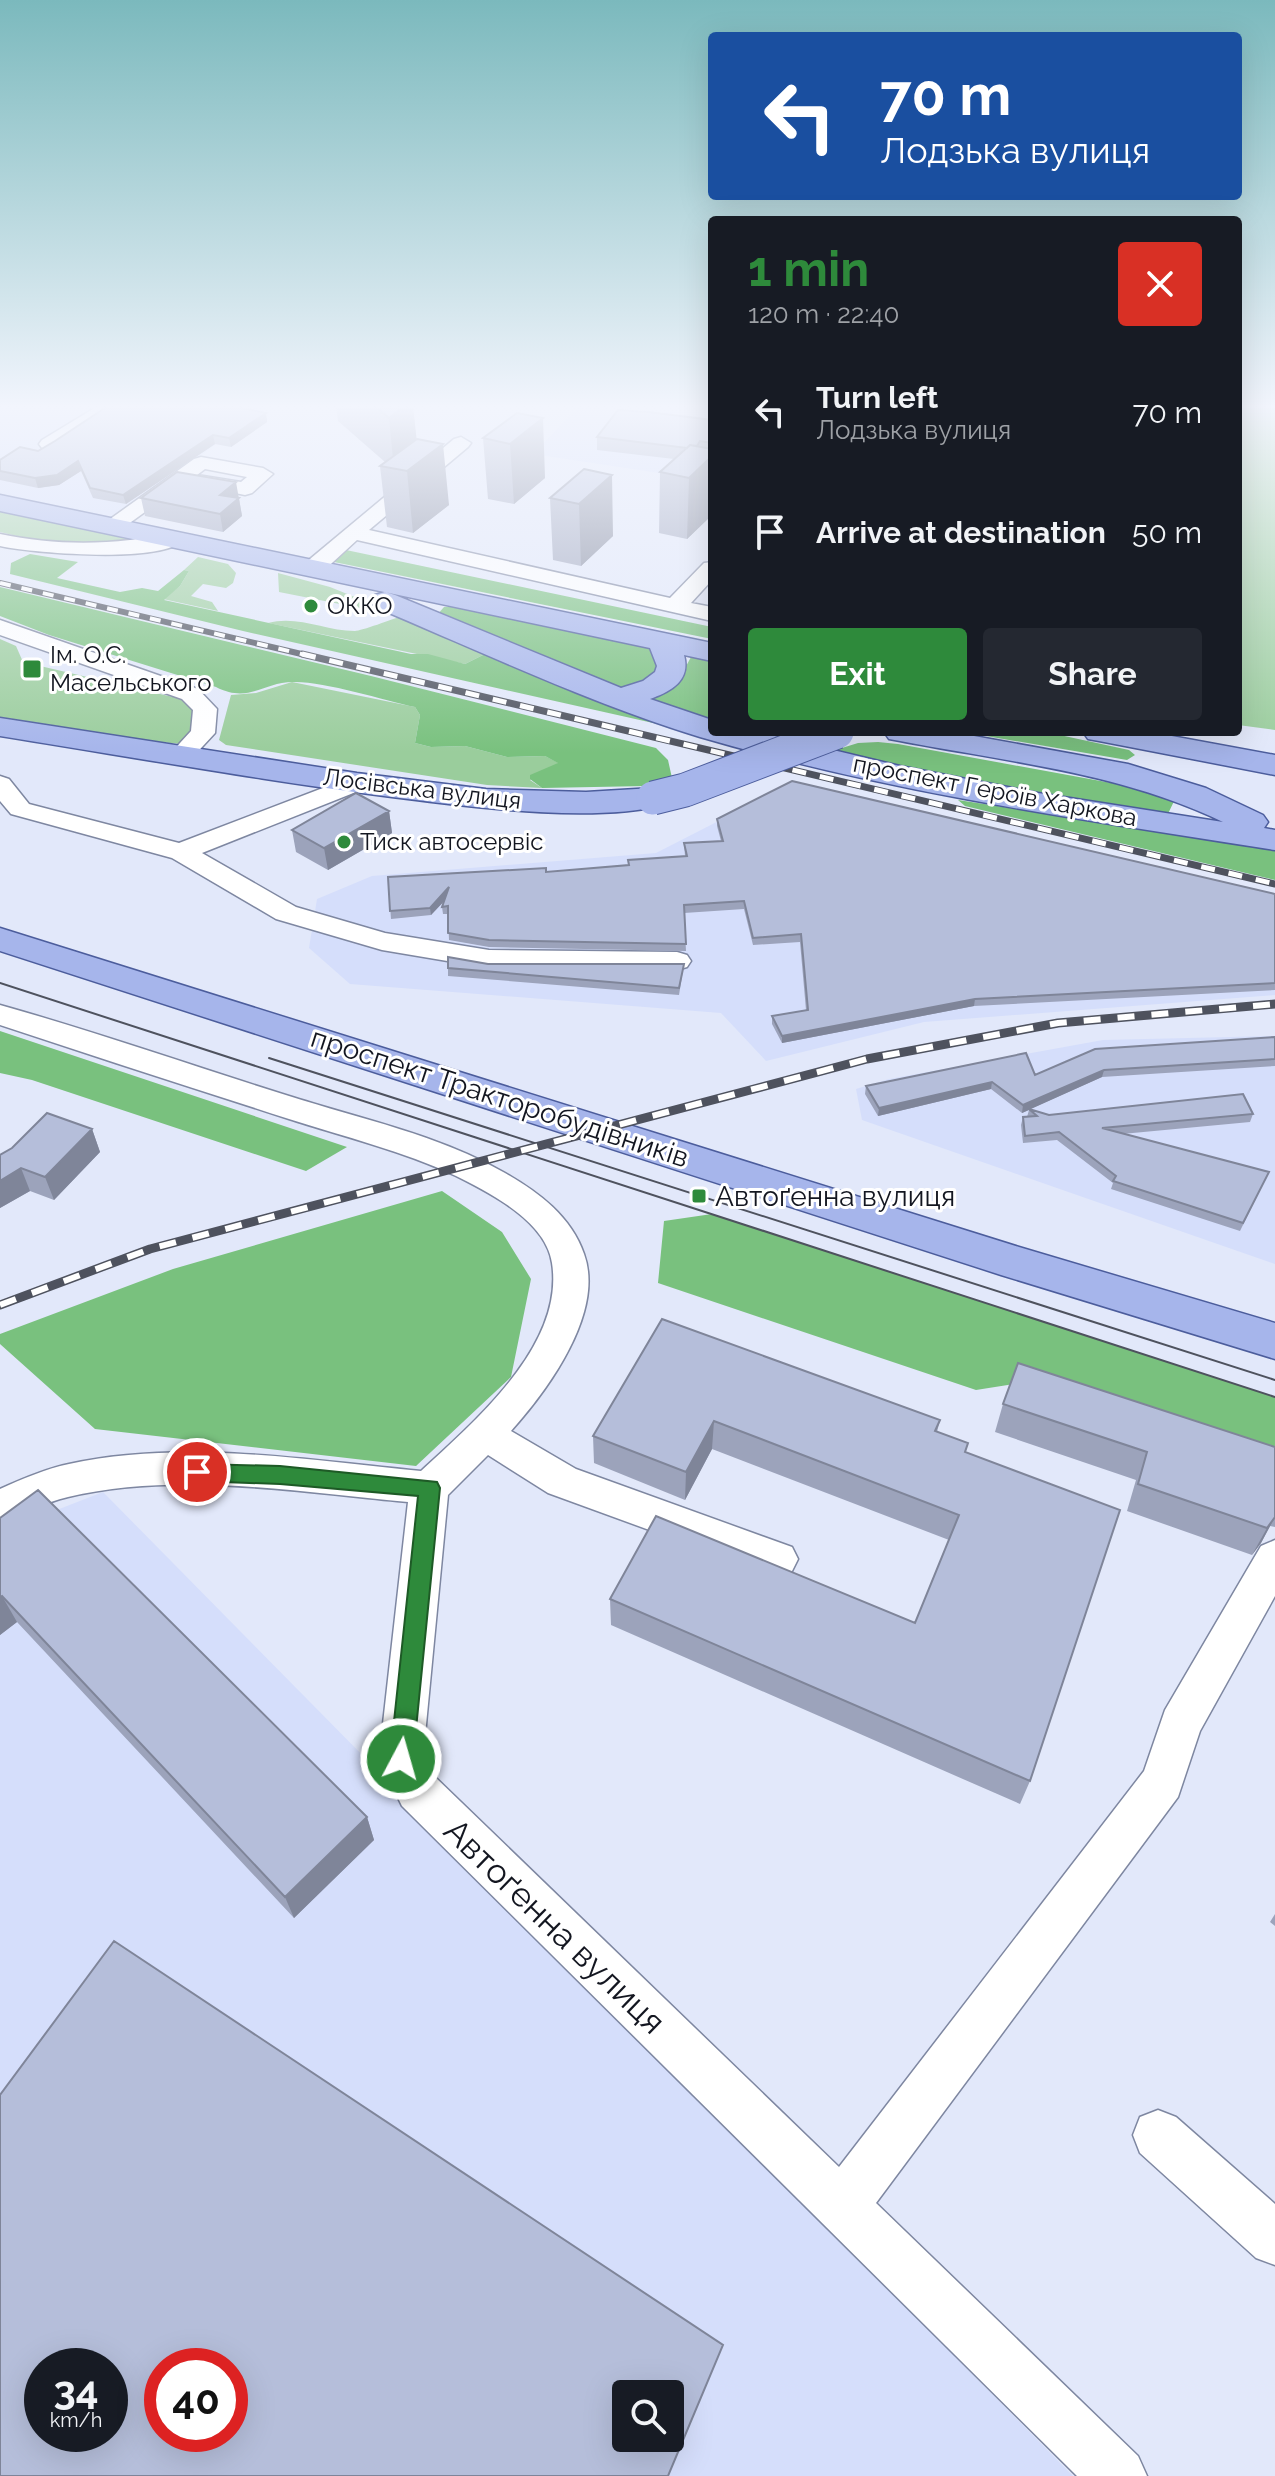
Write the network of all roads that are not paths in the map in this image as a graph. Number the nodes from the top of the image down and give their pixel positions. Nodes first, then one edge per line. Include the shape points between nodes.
1 (91, 522) edge
2 (119, 522) edge
3 (367, 522) edge
4 (113, 526) junction
5 (353, 533) junction
6 (0, 540) edge
7 (173, 540) junction
8 (316, 570) junction
9 (708, 572) edge
10 (489, 603) junction
11 (675, 606) junction
12 (708, 613) edge
13 (433, 621) junction
14 (0, 627) edge
15 (660, 641) junction
16 (708, 651) edge
17 (618, 698) junction
18 (0, 727) edge
19 (708, 729) edge
20 (735, 736) edge
21 (827, 736) edge
22 (922, 736) edge
23 (1127, 736) edge
24 (181, 755) junction
25 (1275, 765) edge
26 (1275, 773) edge
27 (1128, 774) junction
28 (357, 783) junction
29 (0, 784) edge
30 (1275, 837) edge
31 (181, 852) junction
32 (0, 939) edge
33 (677, 961) edge
34 (0, 1015) edge
35 (1275, 1341) edge
36 (486, 1435) junction
37 (429, 1488) junction
38 (0, 1506) edge
39 (1275, 1558) edge
40 (778, 1559) dead end
41 (1158, 2135) dead end
42 (842, 2206) junction
43 (1275, 2239) edge
44 (1118, 2476) edge

1 - 4 main road
2 - 4 street
3 - 5 street
4 - 7 main road
5 - 8 street
5 - 11 street
6 - 7 street via 63,551
7 - 8 main road
8 - 10 main road
8 - 13 main road
9 - 11 street
10 - 13 main road via 441,604 432,611
10 - 15 main road
11 - 12 street
13 - 17 main road
14 - 24 street via 190,694 205,709 203,733
15 - 16 main road
15 - 17 main road via 673,659 668,677
17 - 19 main road
18 - 24 main road, Лосівська вулиця
20 - 30 main road, проспект Героїв Харкова via 992,794
21 - 28 main road, Лосівська вулиця, bridge via 653,798 517,801
22 - 27 main road
23 - 25 main road
24 - 28 main road, Лосівська вулиця
26 - 27 main road via 1215,779
27 - 30 main road via 1208,801
28 - 31 street
29 - 31 street via 20,809
31 - 33 street via 286,913 382,941 489,959
32 - 35 main road, проспект Тракторобудівників
34 - 36 street via 433,1154 489,1180 536,1211 566,1250 570,1290 539,1370
36 - 37 street
36 - 40 street via 562,1481
37 - 38 street via 170,1471 73,1479
37 - 42 street, Автоґенна вулиця via 401,1759 418,1791
39 - 42 street via 1180,1724 1162,1782
41 - 43 street
42 - 44 street, Автоґенна вулиця

